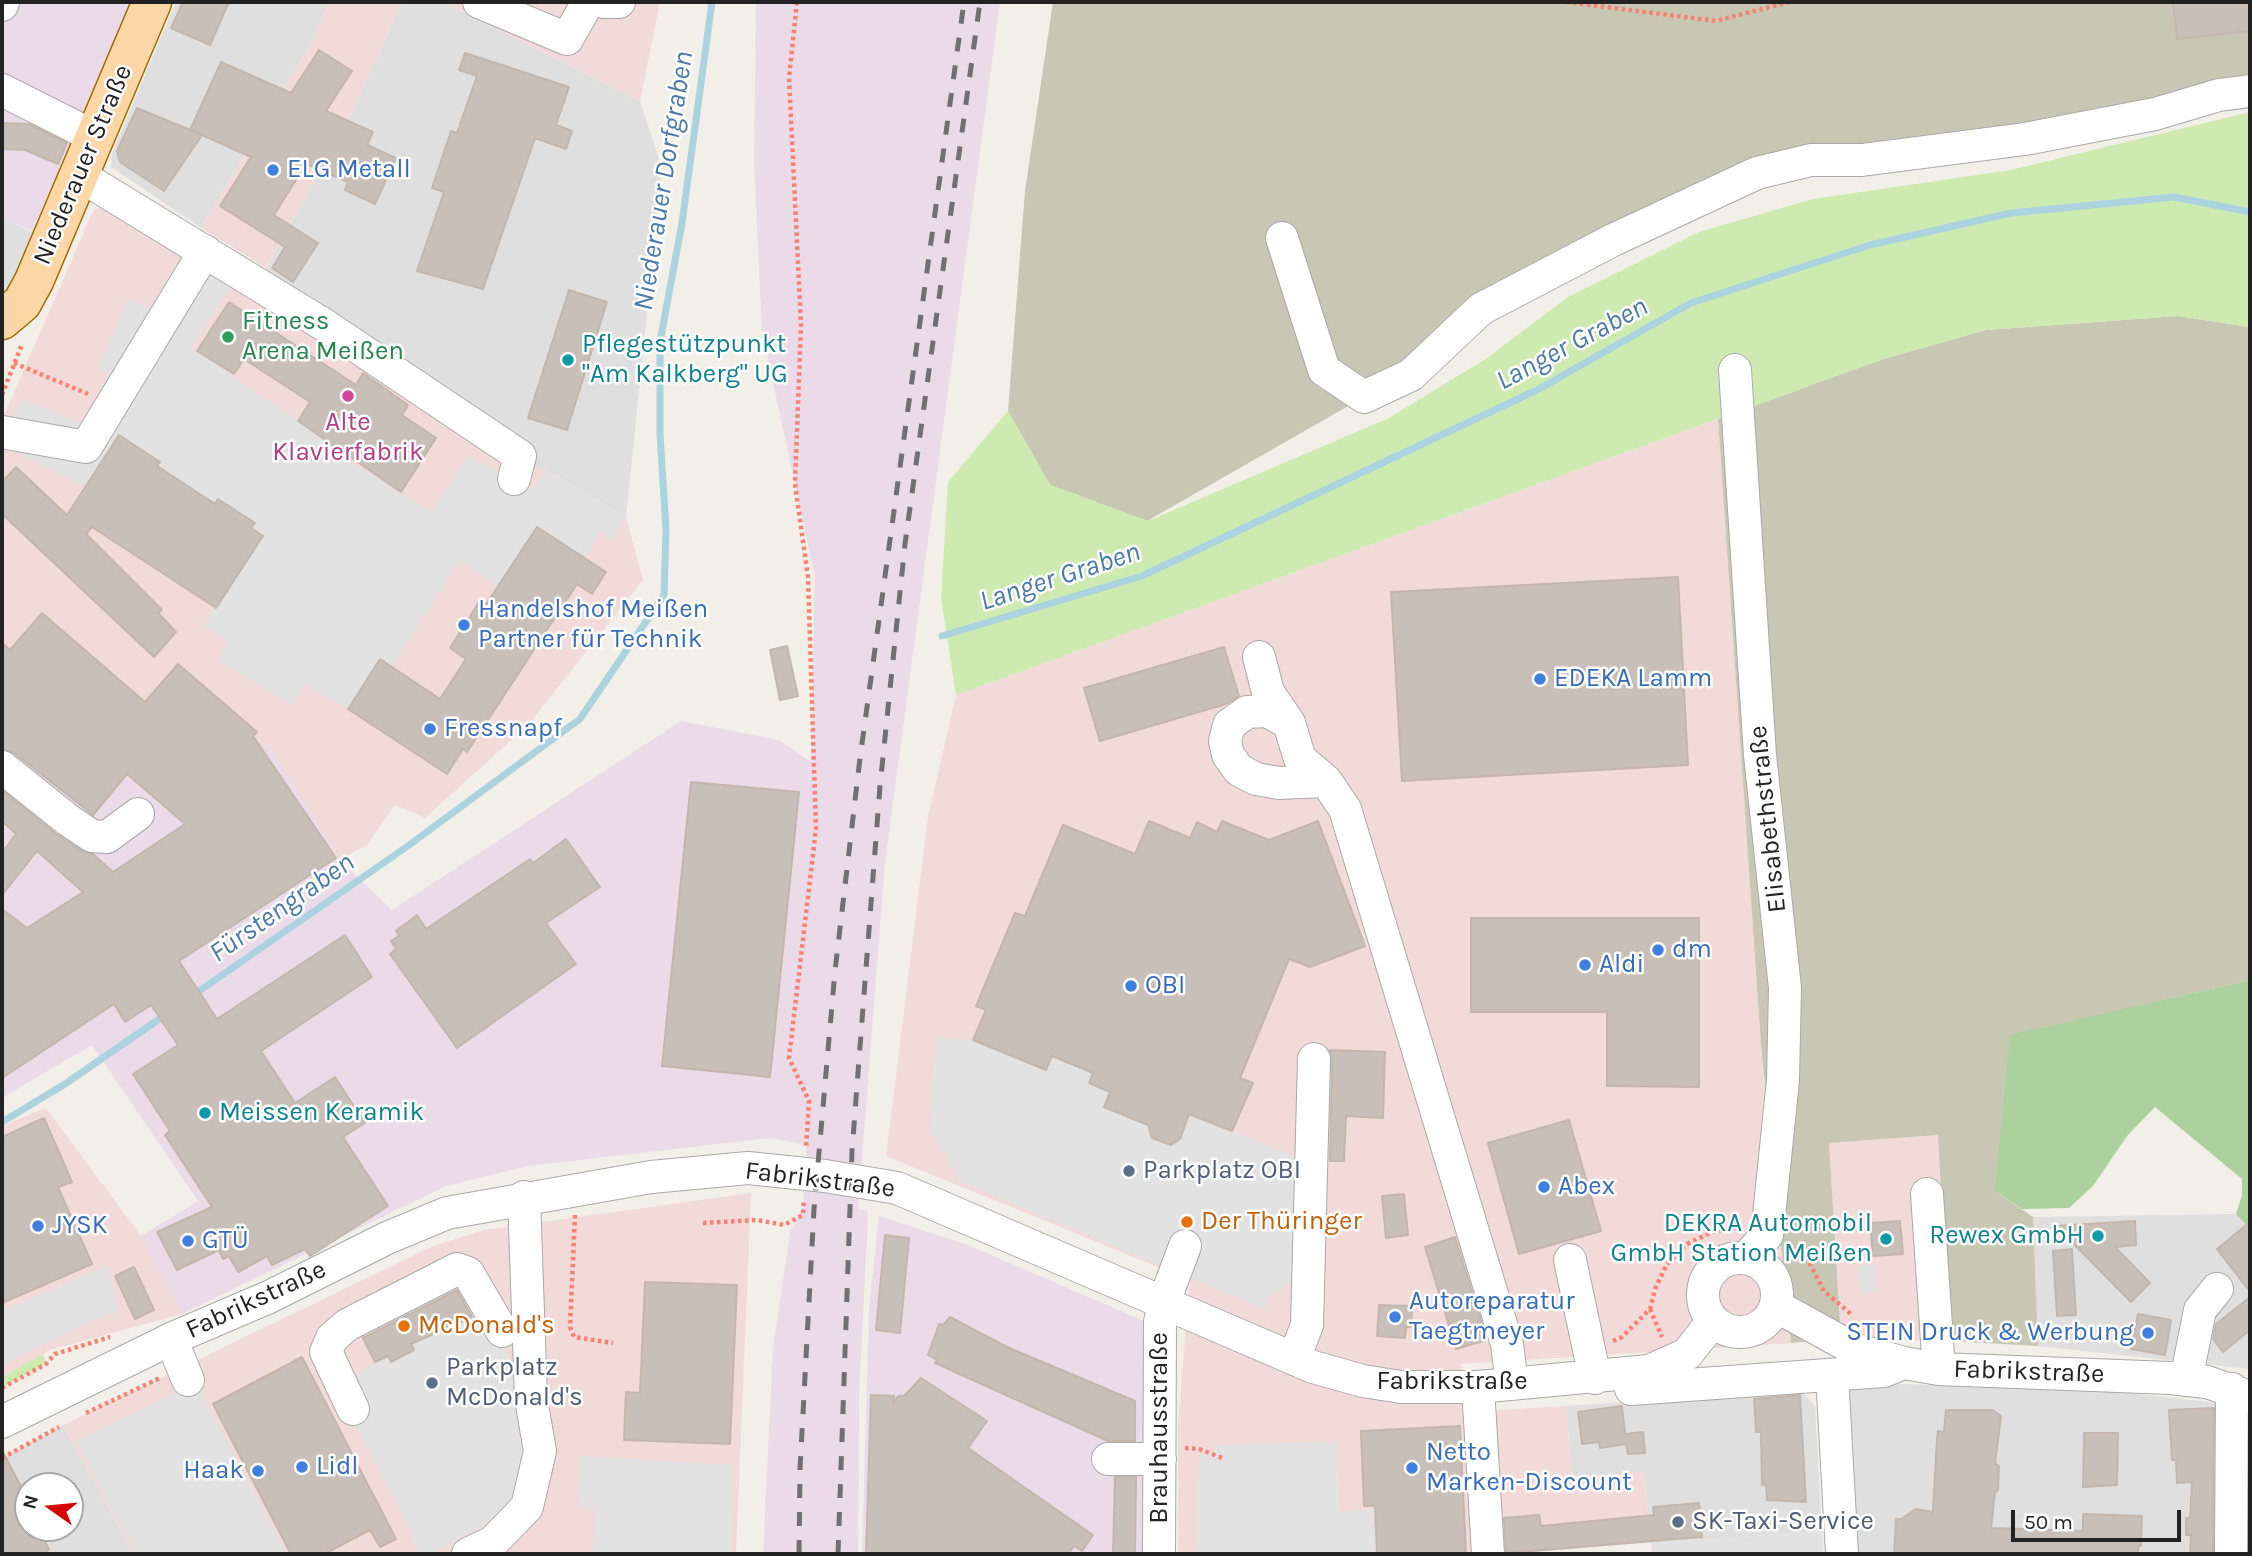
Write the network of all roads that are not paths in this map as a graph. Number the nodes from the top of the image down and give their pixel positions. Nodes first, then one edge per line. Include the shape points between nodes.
1 (152, 2) edge
2 (479, 2) edge
3 (588, 2) edge
4 (604, 2) edge
5 (619, 2) edge
6 (2, 90) edge
7 (2250, 91) edge
8 (95, 137) junction
9 (79, 175) junction
10 (1282, 237) dead end
11 (205, 251) junction
12 (2, 320) edge
13 (1735, 370) dead end
14 (2, 432) edge
15 (514, 479) dead end
16 (1259, 657) dead end
17 (1289, 723) junction
18 (2, 767) edge
19 (1326, 781) junction
20 (138, 814) dead end
21 (1314, 1059) dead end
22 (1927, 1194) dead end
23 (524, 1197) junction
24 (1185, 1246) dead end
25 (1746, 1258) junction
26 (1570, 1260) dead end
27 (2217, 1289) dead end
28 (1164, 1302) junction
29 (1776, 1306) junction
30 (1713, 1321) junction
31 (502, 1331) dead end
32 (171, 1339) junction
33 (1294, 1359) junction
34 (1904, 1363) junction
35 (1939, 1368) junction
36 (1832, 1375) junction
37 (1595, 1378) junction
38 (188, 1380) dead end
39 (2186, 1380) junction
40 (1496, 1385) junction
41 (2241, 1393) edge
42 (353, 1409) dead end
43 (2, 1422) edge
44 (1160, 1453) junction
45 (1108, 1459) dead end
46 (468, 1554) edge
47 (1159, 1554) edge
48 (1488, 1554) edge
49 (1842, 1554) edge
50 (2231, 1554) edge

1 - 8 main road, Niederauer Straße
2 - 3 street via 567,39
4 - 5 street
6 - 8 street
7 - 10 street via 2025,139 1862,160 1811,160 1757,173 1613,240 1481,309 1411,375 1364,397 1324,370
8 - 9 main road, Niederauer Straße
9 - 11 street
9 - 12 main road, Niederauer Straße via 34,281 22,303
11 - 14 street via 86,446
11 - 15 street via 520,456
13 - 25 street, Elisabethstraße via 1760,755 1785,988 1783,1080 1767,1235
16 - 17 street via 1268,692
17 - 19 street via 1300,759
17 - 19 street via 1267,711 1247,712 1229,725 1228,755 1239,771 1256,779
18 - 20 street via 92,836 107,837
19 - 40 street via 1345,809 1507,1344
21 - 33 street via 1307,1325
22 - 35 street
23 - 28 street, Fabrikstraße via 651,1177 748,1168 825,1176 897,1188
23 - 32 street, Fabrikstraße via 447,1213
23 - 46 street via 531,1399 540,1451 527,1507 492,1542
24 - 28 street, Brauhausstraße
25 - 29 street via 1767,1270 1774,1281
25 - 30 street via 1730,1259 1710,1273 1703,1297
26 - 37 street
27 - 39 street via 2200,1310
28 - 33 street, Fabrikstraße
28 - 44 street, Brauhausstraße
29 - 30 street via 1760,1326 1749,1331 1728,1331
29 - 34 street, Fabrikstraße via 1854,1349
30 - 37 street, Fabrikstraße via 1687,1354 1668,1364
31 - 42 street via 468,1273 457,1269 359,1319 332,1338 326,1352
32 - 38 street
32 - 43 street, Fabrikstraße
33 - 40 street, Fabrikstraße via 1363,1381 1401,1387
34 - 35 street, Fabrikstraße
34 - 36 street via 1884,1371
35 - 39 street, Fabrikstraße
36 - 40 street via 1558,1395
36 - 49 street
37 - 40 street, Fabrikstraße
39 - 41 street, Fabrikstraße
40 - 48 street
41 - 50 street
44 - 45 street
44 - 47 street, Brauhausstraße

